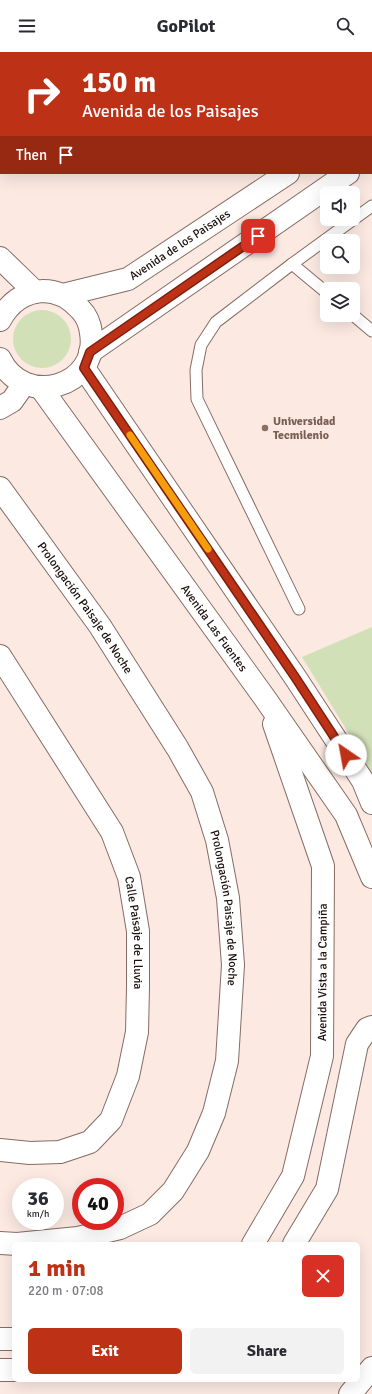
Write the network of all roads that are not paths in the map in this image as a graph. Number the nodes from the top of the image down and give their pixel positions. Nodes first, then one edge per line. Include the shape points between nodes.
1 (286, 174) edge
2 (347, 174) edge
3 (372, 206) edge
4 (0, 258) edge
5 (292, 264) junction
6 (320, 287) edge
7 (35, 292) junction
8 (62, 295) junction
9 (0, 320) edge
10 (360, 321) edge
11 (372, 331) edge
12 (0, 359) edge
13 (87, 360) junction
14 (32, 386) junction
15 (0, 408) edge
16 (0, 488) edge
17 (299, 609) dead end
18 (0, 656) edge
19 (264, 696) junction
20 (372, 803) edge
21 (372, 877) edge
22 (372, 1027) edge
23 (0, 1150) edge
24 (37, 1242) edge
25 (254, 1242) edge
26 (295, 1242) edge
27 (0, 1243) edge
28 (12, 1244) edge
29 (0, 1339) edge
30 (12, 1339) edge
31 (372, 1368) edge
32 (0, 1370) edge
33 (12, 1370) edge
34 (350, 1394) edge

1 - 8 street, Avenida de los Paisajes via 128,279
2 - 13 street
3 - 5 lane
4 - 7 street
5 - 6 lane
5 - 17 lane via 216,322 201,346 196,370 197,399
7 - 8 street via 49,291
7 - 9 street via 18,298 5,310
8 - 13 street via 84,312 90,325 92,338
10 - 11 lane
12 - 14 street, Avenida Las Fuentes via 12,376
13 - 14 street via 74,377 64,384 52,387
13 - 20 street via 363,781
14 - 15 street
14 - 19 street, Avenida Las Fuentes
16 - 24 street, Prolongación Paisaje de Noche via 100,626 178,749 202,792 217,840 228,898 233,965 227,1061 214,1114 198,1151 173,1191 150,1214 120,1228 78,1238
18 - 23 street, Calle Paisaje de Lluvia via 112,832 129,877 138,931 138,987 137,1032 128,1076 111,1120 90,1142 60,1152
19 - 21 street, Avenida Las Fuentes via 346,815
19 - 25 street, Avenida Vista a la Campiña via 323,866 322,1056 293,1176
22 - 26 street via 367,1029 357,1044 327,1188
27 - 28 street, Prolongación Paisaje de Noche
29 - 30 street
31 - 34 street
32 - 33 street

